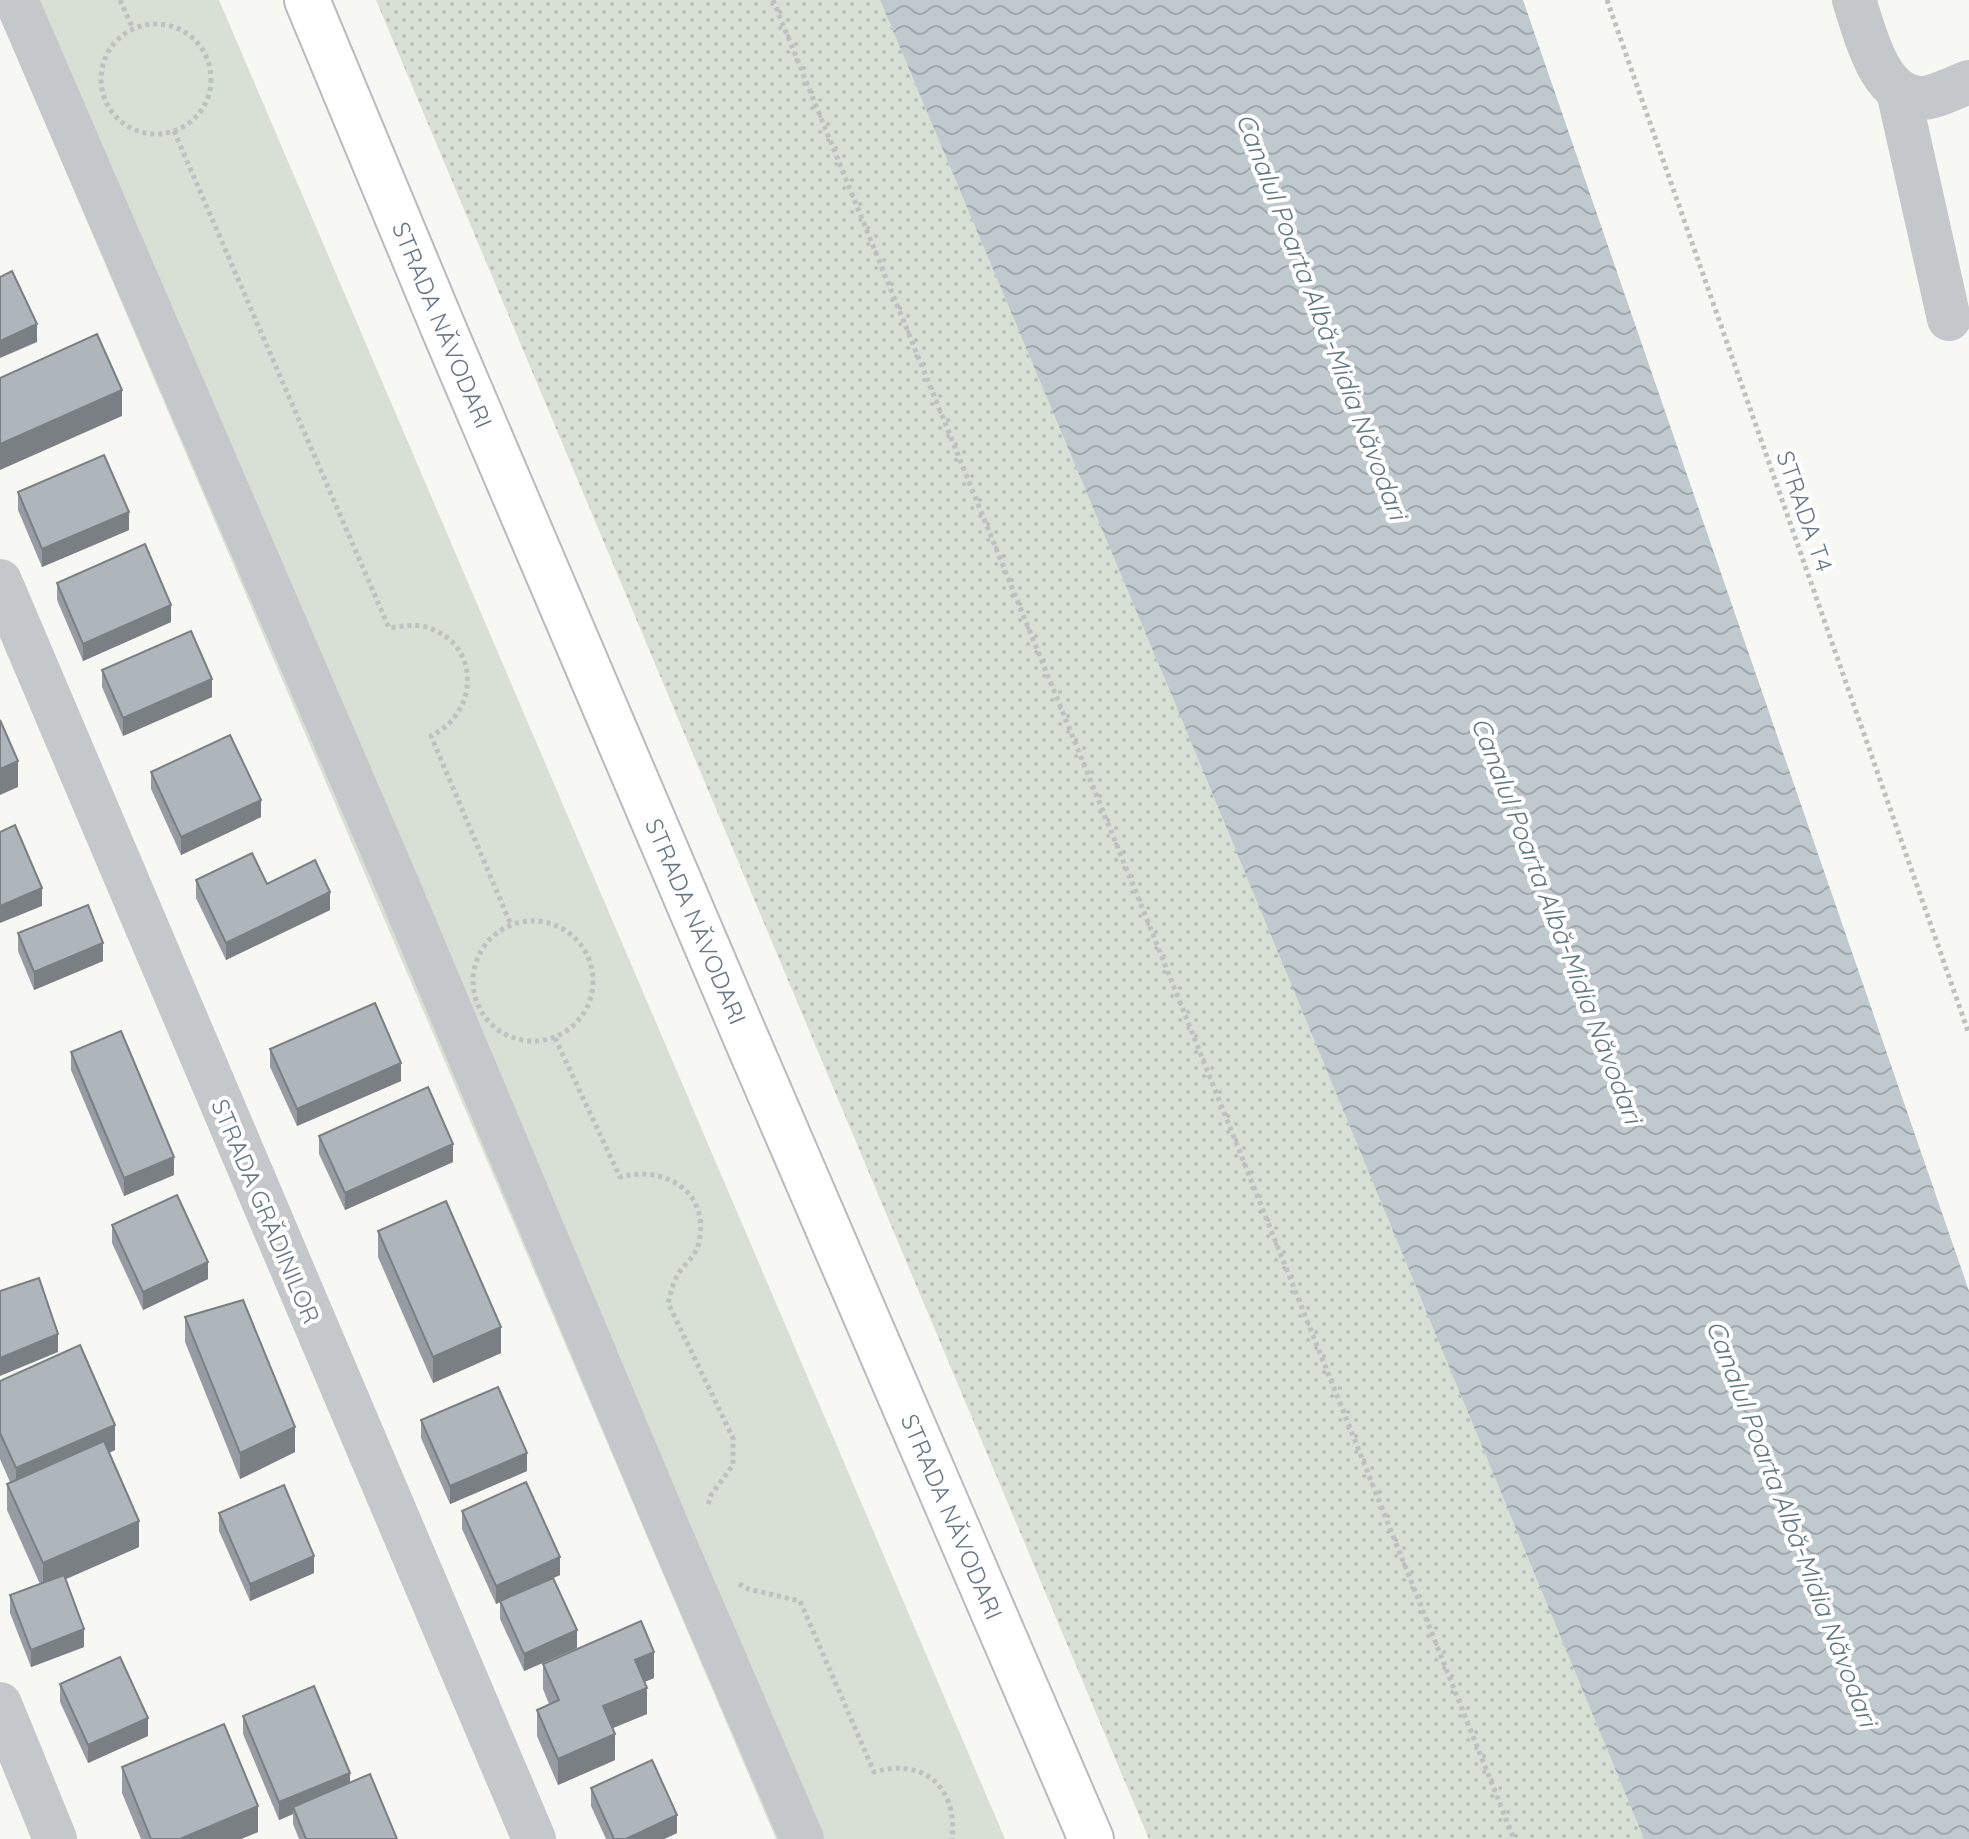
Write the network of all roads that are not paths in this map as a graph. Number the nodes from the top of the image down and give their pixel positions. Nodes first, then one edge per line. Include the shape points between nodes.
1 (16, 0) edge
2 (307, 0) edge
3 (1854, 0) edge
4 (1969, 82) edge
5 (1898, 91) junction
6 (1949, 319) dead end
7 (0, 581) edge
8 (0, 1704) edge
9 (47, 1836) edge
10 (534, 1839) edge
11 (802, 1839) edge
12 (1091, 1839) edge

1 - 11 street
2 - 12 main road, STRADA NĂVODARI
3 - 5 street via 1875,63
4 - 5 street via 1922,98
5 - 6 street
7 - 10 street, STRADA GRĂDINILOR
8 - 9 street

